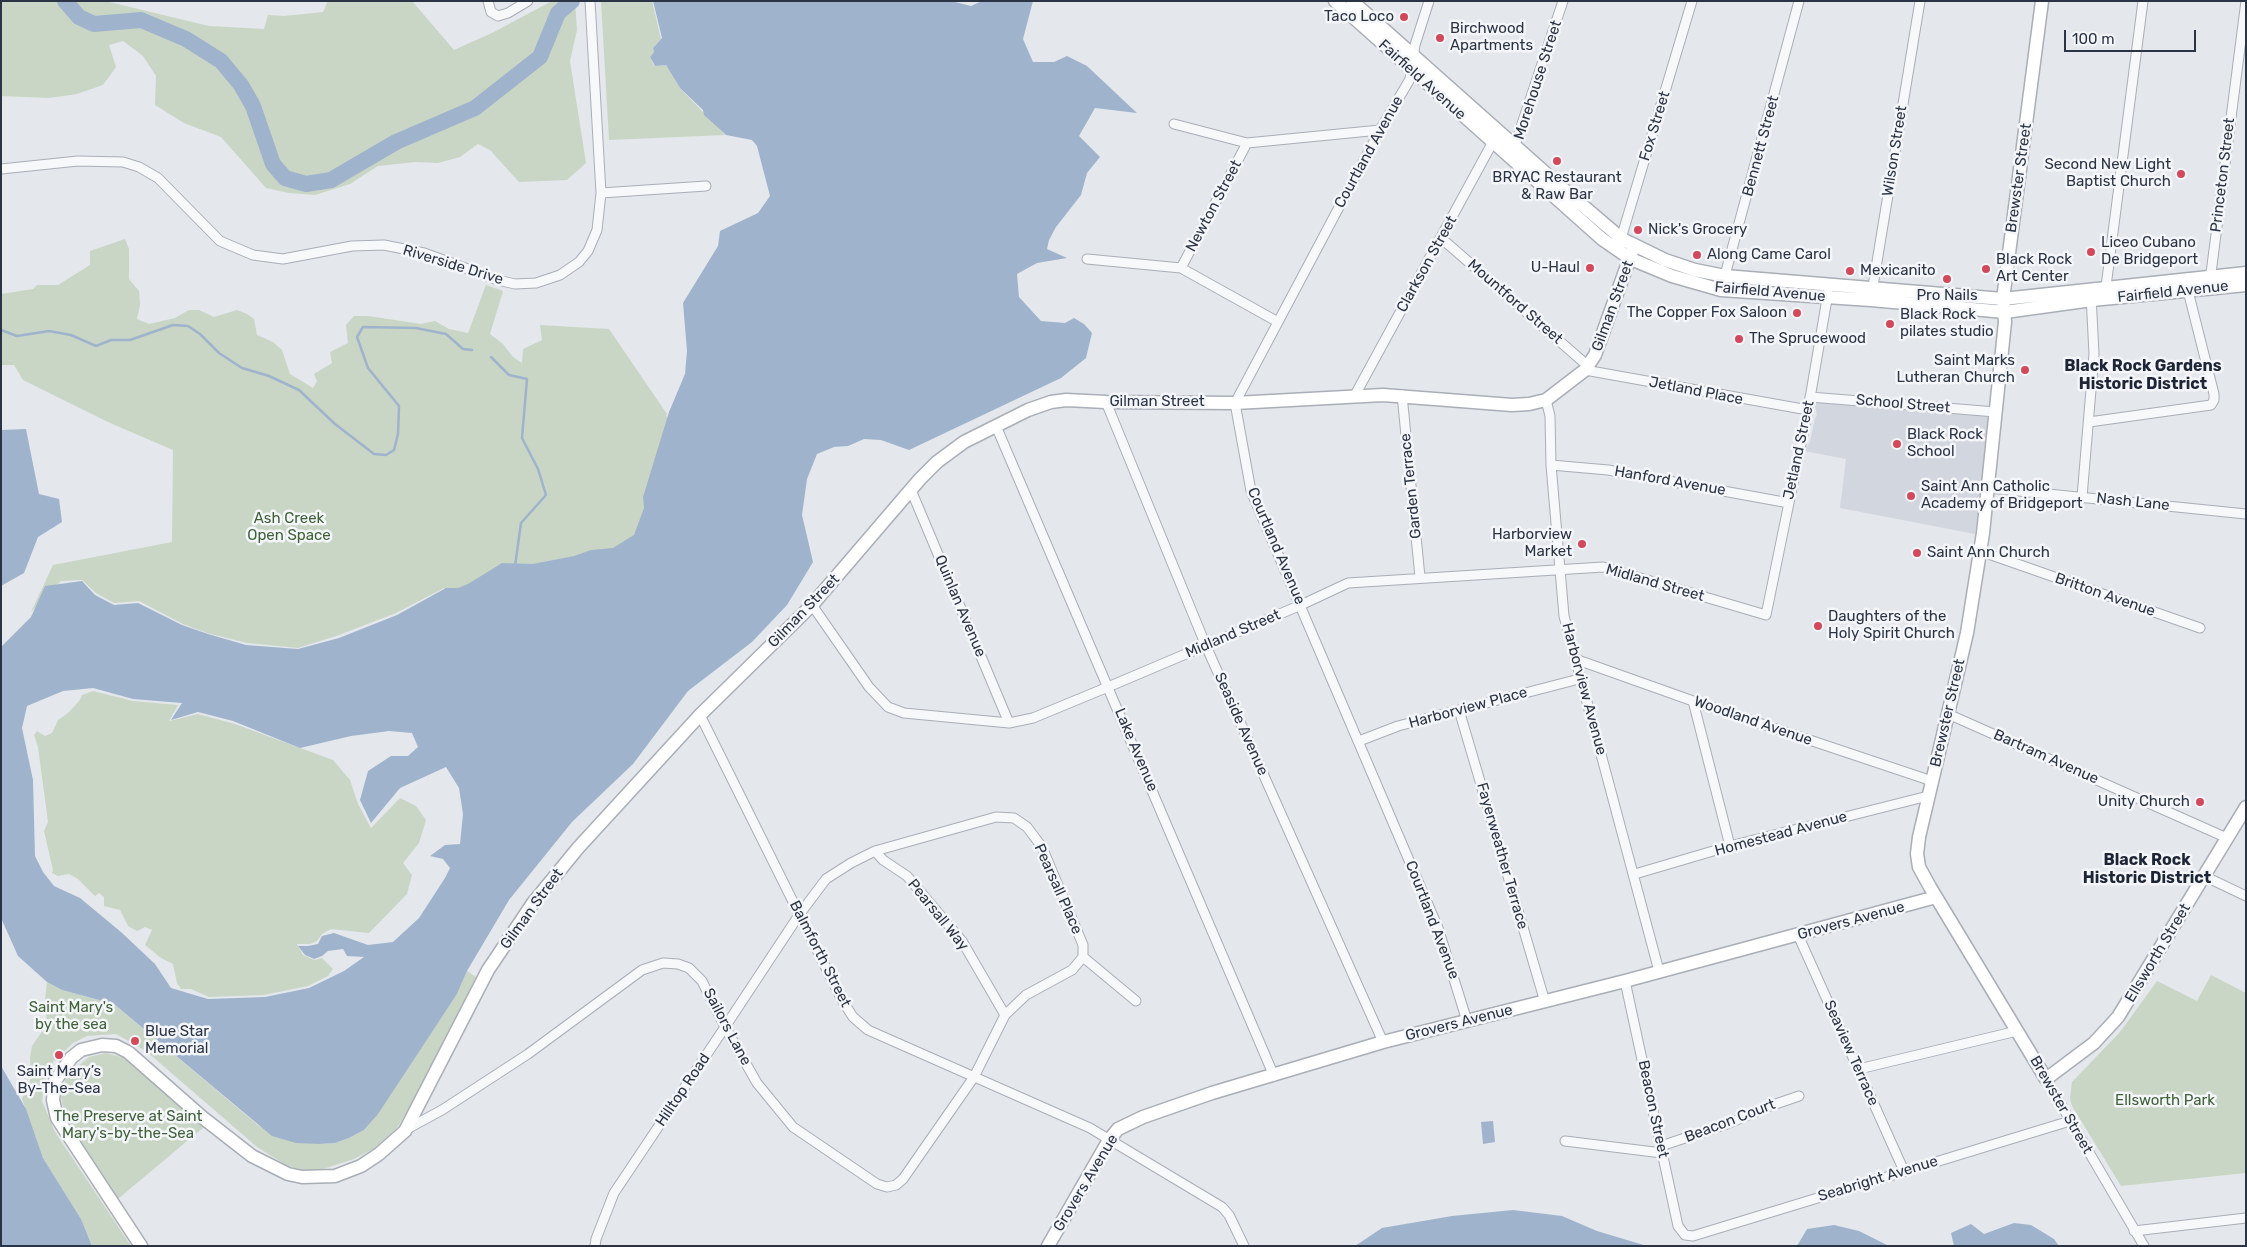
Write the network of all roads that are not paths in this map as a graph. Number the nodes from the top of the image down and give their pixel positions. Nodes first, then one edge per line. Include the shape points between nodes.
1 (488, 1) edge
2 (528, 1) edge
3 (590, 1) edge
4 (1334, 1) edge
5 (1352, 1) edge
6 (1429, 1) edge
7 (1564, 1) edge
8 (1692, 1) edge
9 (1799, 1) edge
10 (1920, 1) edge
11 (2042, 1) edge
12 (2143, 1) edge
13 (2246, 1) edge
14 (1362, 18) junction
15 (1414, 56) junction
16 (1412, 70) junction
17 (1174, 124) dead end
18 (1380, 130) junction
19 (1496, 137) junction
20 (1247, 143) junction
21 (1512, 152) junction
22 (1, 169) edge
23 (706, 186) dead end
24 (601, 192) junction
25 (1441, 238) junction
26 (1619, 244) junction
27 (1634, 246) junction
28 (1087, 259) dead end
29 (1631, 259) junction
30 (1181, 268) junction
31 (2246, 273) edge
32 (1725, 276) junction
33 (2209, 283) junction
34 (2186, 285) junction
35 (2246, 285) edge
36 (1721, 290) junction
37 (1828, 291) junction
38 (1872, 294) junction
39 (2105, 294) junction
40 (2091, 295) junction
41 (2003, 299) junction
42 (2005, 312) junction
43 (1278, 322) junction
44 (1586, 368) junction
45 (1354, 395) junction
46 (1402, 395) junction
47 (1810, 397) junction
48 (1546, 400) junction
49 (1106, 402) junction
50 (1235, 403) junction
51 (1808, 410) junction
52 (1996, 412) junction
53 (2089, 422) junction
54 (996, 426) junction
55 (1551, 465) junction
56 (1989, 488) junction
57 (911, 490) junction
58 (2082, 497) junction
59 (1789, 503) junction
60 (2246, 514) edge
61 (1980, 551) junction
62 (1560, 569) junction
63 (1420, 577) junction
64 (812, 605) junction
65 (1301, 605) junction
66 (1766, 615) joint
67 (2200, 628) dead end
68 (1206, 646) junction
69 (1575, 659) junction
70 (1580, 679) junction
71 (1108, 687) junction
72 (1692, 701) junction
73 (1459, 710) junction
74 (1948, 714) junction
75 (700, 715) junction
76 (1009, 723) junction
77 (1359, 741) junction
78 (1932, 782) junction
79 (1928, 796) junction
80 (2246, 807) edge
81 (2227, 838) junction
82 (1730, 846) junction
83 (875, 851) junction
84 (1635, 874) junction
85 (2204, 876) junction
86 (2246, 896) edge
87 (1936, 897) junction
88 (799, 915) junction
89 (1798, 935) junction
90 (1084, 957) junction
91 (1659, 971) junction
92 (1625, 981) junction
93 (1136, 1002) dead end
94 (1545, 1002) junction
95 (1005, 1015) junction
96 (1467, 1021) junction
97 (725, 1027) junction
98 (2017, 1031) junction
99 (1383, 1042) junction
100 (1859, 1069) junction
101 (1274, 1076) junction
102 (974, 1077) junction
103 (2046, 1079) junction
104 (1799, 1096) dead end
105 (2070, 1121) junction
106 (405, 1131) junction
107 (1109, 1140) junction
108 (1565, 1141) dead end
109 (1662, 1150) junction
110 (1904, 1171) junction
111 (2246, 1218) edge
112 (2134, 1231) junction
113 (1685, 1235) joint
114 (141, 1246) edge
115 (596, 1246) edge
116 (1048, 1246) edge
117 (1244, 1246) edge
118 (2144, 1246) edge

1 - 2 street via 491,12 498,16
3 - 24 street, Riverside Drive
4 - 14 street, Fairfield Avenue
5 - 14 street, Fairfield Avenue
6 - 15 street, Courtland Avenue
7 - 21 street, Morehouse Street
8 - 26 street, Fox Street
9 - 32 street, Bennett Street
10 - 38 street, Wilson Street
11 - 41 street, Brewster Street
12 - 39 street
13 - 33 street, Princeton Street
14 - 15 street, Fairfield Avenue
14 - 16 street, Fairfield Avenue
15 - 16 street, Courtland Avenue
15 - 19 street, Fairfield Avenue
16 - 18 street, Courtland Avenue
16 - 19 street, Fairfield Avenue
17 - 20 street
18 - 20 street
18 - 43 street, Courtland Avenue
19 - 21 street, Fairfield Avenue
19 - 25 street, Clarkson Street
20 - 30 street, Newton Street
21 - 26 street, Fairfield Avenue via 1602,239
22 - 24 street, Riverside Drive via 78,161 124,162 151,173 171,189 220,241 253,256 283,259 352,246 392,246 424,253 515,284 550,280 579,262 597,230
23 - 24 street
25 - 44 street, Mountford Street
25 - 45 street, Clarkson Street
26 - 27 street, Fairfield Avenue
26 - 29 street, Fairfield Avenue
27 - 29 street, Gilman Street
27 - 32 street, Fairfield Avenue via 1695,270
28 - 30 street
29 - 36 street, Fairfield Avenue via 1672,276
29 - 44 street, Gilman Street via 1599,346
30 - 43 street
31 - 33 street, Fairfield Avenue
32 - 36 street, Bennett Street
32 - 37 street, Fairfield Avenue
33 - 34 street, Fairfield Avenue
33 - 35 street, Fairfield Avenue
34 - 39 street, Fairfield Avenue
34 - 53 street via 2214,394 2211,405
36 - 37 street, Fairfield Avenue
37 - 38 street, Fairfield Avenue
37 - 47 street, Jetland Street
38 - 41 street, Fairfield Avenue
38 - 42 street, Fairfield Avenue
39 - 40 street, Fairfield Avenue
40 - 41 street, Fairfield Avenue
40 - 42 street, Fairfield Avenue
40 - 53 street via 2094,354
41 - 42 street, Brewster Street
42 - 52 street, Brewster Street
43 - 50 street, Courtland Avenue
44 - 48 street, Gilman Street
44 - 51 street, Jetland Place
45 - 46 street, Gilman Street
45 - 50 street, Gilman Street
46 - 48 street, Gilman Street via 1512,406
46 - 63 street, Garden Terrace
47 - 51 street, Jetland Street
47 - 52 street, School Street
48 - 55 street, Harborview Avenue via 1550,416
49 - 50 street, Gilman Street
49 - 54 street, Gilman Street via 1051,402
49 - 68 street, Seaside Avenue
50 - 65 street, Courtland Avenue via 1252,491
51 - 59 street, Jetland Street
52 - 56 street, Brewster Street
53 - 58 street
54 - 57 street, Gilman Street via 951,451
54 - 71 street, Lake Avenue
55 - 59 street, Hanford Avenue via 1608,470
55 - 62 street, Harborview Avenue
56 - 58 street, Nash Lane
56 - 61 street, Brewster Street
57 - 64 street, Gilman Street
57 - 76 street, Quinlan Avenue
58 - 60 street, Nash Lane
59 - 66 street, Jetland Street
61 - 67 street, Britton Avenue
61 - 74 street, Brewster Street via 1967,633
62 - 63 street, Midland Street
62 - 66 street, Midland Street via 1604,567
62 - 69 street, Harborview Avenue via 1564,616
63 - 65 street, Midland Street via 1348,583
64 - 75 street, Gilman Street
64 - 76 street, Midland Street via 869,688 888,706 904,713
65 - 68 street, Midland Street
65 - 77 street, Courtland Avenue
68 - 71 street, Midland Street
68 - 99 street, Seaside Avenue
69 - 70 street, Harborview Avenue
69 - 72 street, Woodland Avenue
70 - 73 street, Harborview Place
70 - 84 street, Harborview Avenue
71 - 76 street, Midland Street via 1033,718
71 - 101 street, Lake Avenue
72 - 78 street, Woodland Avenue
72 - 82 street
73 - 77 street, Harborview Place via 1398,726
73 - 94 street, Fayerweather Terrace
74 - 78 street, Brewster Street
74 - 81 street, Bartram Avenue
75 - 88 street, Balmforth Street
75 - 106 street, Gilman Street via 578,848 533,903 488,970
77 - 96 street, Courtland Avenue via 1438,928
78 - 79 street, Brewster Street
79 - 82 street, Homestead Avenue
79 - 87 street, Brewster Street via 1917,854 1919,867
80 - 81 street, Ellsworth Street
81 - 85 street, Ellsworth Street
82 - 84 street, Homestead Avenue
83 - 88 street, Pearsall Place via 826,879
83 - 90 street, Pearsall Place via 996,817 1014,818 1027,827 1042,847 1083,945
83 - 95 street, Pearsall Way via 907,876 962,942
84 - 91 street, Harborview Avenue
85 - 86 street
85 - 103 street, Ellsworth Street via 2113,1024 2087,1049
87 - 89 street, Grovers Avenue
87 - 98 street, Brewster Street
88 - 97 street, Hilltop Road
88 - 102 street, Balmforth Street via 842,1000 868,1030
89 - 91 street, Grovers Avenue
89 - 100 street, Seaview Terrace
90 - 93 street
90 - 95 street via 1072,970 1026,995
91 - 92 street, Grovers Avenue
92 - 94 street, Grovers Avenue
92 - 109 street, Beacon Street
94 - 96 street, Grovers Avenue
95 - 102 street
96 - 99 street, Grovers Avenue
97 - 102 street, Sailors Lane via 757,1084 793,1127 877,1184 887,1187 900,1183
97 - 106 street, Sailors Lane via 702,981 689,968 663,963 642,970 528,1054
97 - 115 street, Hilltop Road via 614,1193
98 - 100 street
98 - 103 street, Brewster Street
99 - 101 street, Grovers Avenue
100 - 110 street, Seaview Terrace
101 - 107 street, Grovers Avenue via 1143,1117 1118,1129
102 - 107 street, Balmforth Street via 1090,1128
103 - 105 street, Brewster Street
104 - 109 street, Beacon Court
105 - 110 street, Seabright Avenue
105 - 112 street, Brewster Street
106 - 114 street, Gilman Street via 379,1154 351,1171 318,1178 288,1174 252,1156 202,1117 141,1062 116,1046 81,1050 56,1077 52,1100 57,1118
107 - 116 street, Grovers Avenue
107 - 117 street, Balmforth Street via 1222,1207
108 - 109 street
109 - 113 street, Beacon Street via 1678,1226
110 - 113 street, Seabright Avenue via 1693,1236
111 - 112 street
112 - 118 street, Brewster Street

